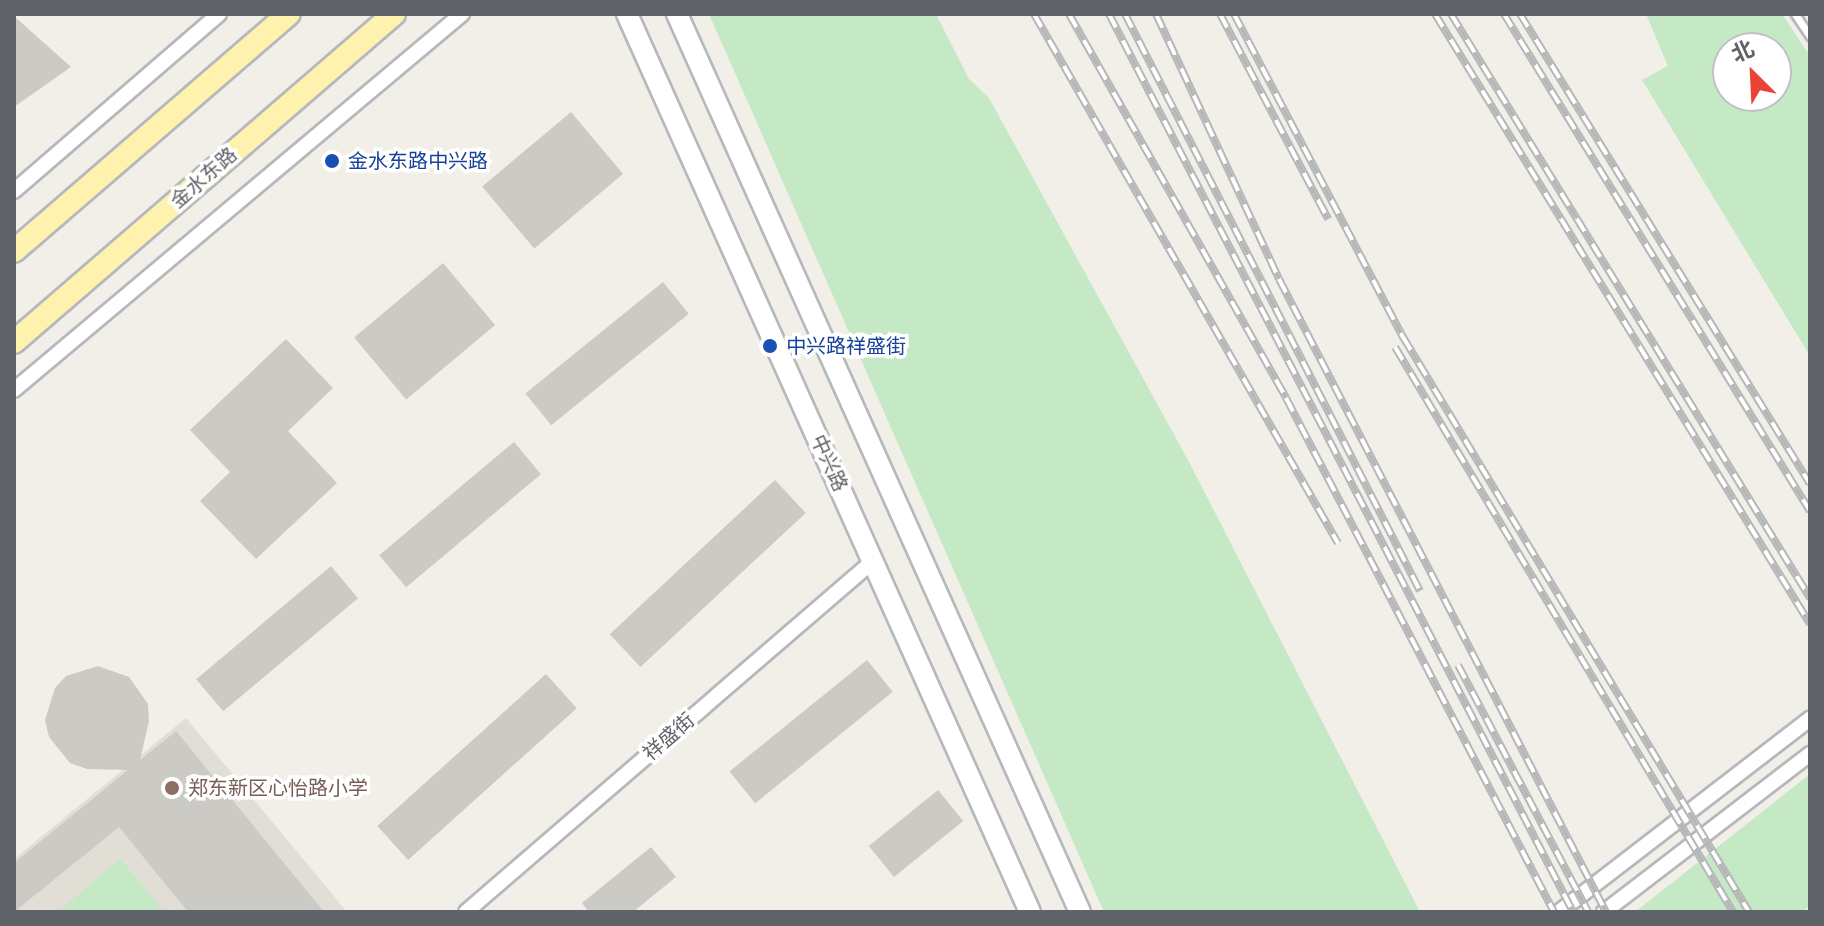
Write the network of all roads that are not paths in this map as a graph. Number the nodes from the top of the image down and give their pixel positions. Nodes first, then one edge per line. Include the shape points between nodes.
1 (219, 14) edge
2 (289, 14) edge
3 (394, 14) edge
4 (462, 14) edge
5 (627, 14) edge
6 (677, 14) edge
7 (1795, 14) edge
8 (1810, 36) edge
9 (14, 191) edge
10 (14, 251) edge
11 (14, 342) edge
12 (14, 390) edge
13 (873, 561) junction
14 (1810, 719) edge
15 (1810, 754) edge
16 (466, 912) edge
17 (1030, 912) edge
18 (1080, 912) edge
19 (1559, 912) edge
20 (1604, 912) edge

1 - 9 street
2 - 10 main road
3 - 11 main road, 金水东路
4 - 12 street
5 - 13 street, 中兴路
6 - 18 street
7 - 8 lane
13 - 16 street, 祥盛街
13 - 17 street, 中兴路
14 - 19 street
15 - 20 street

